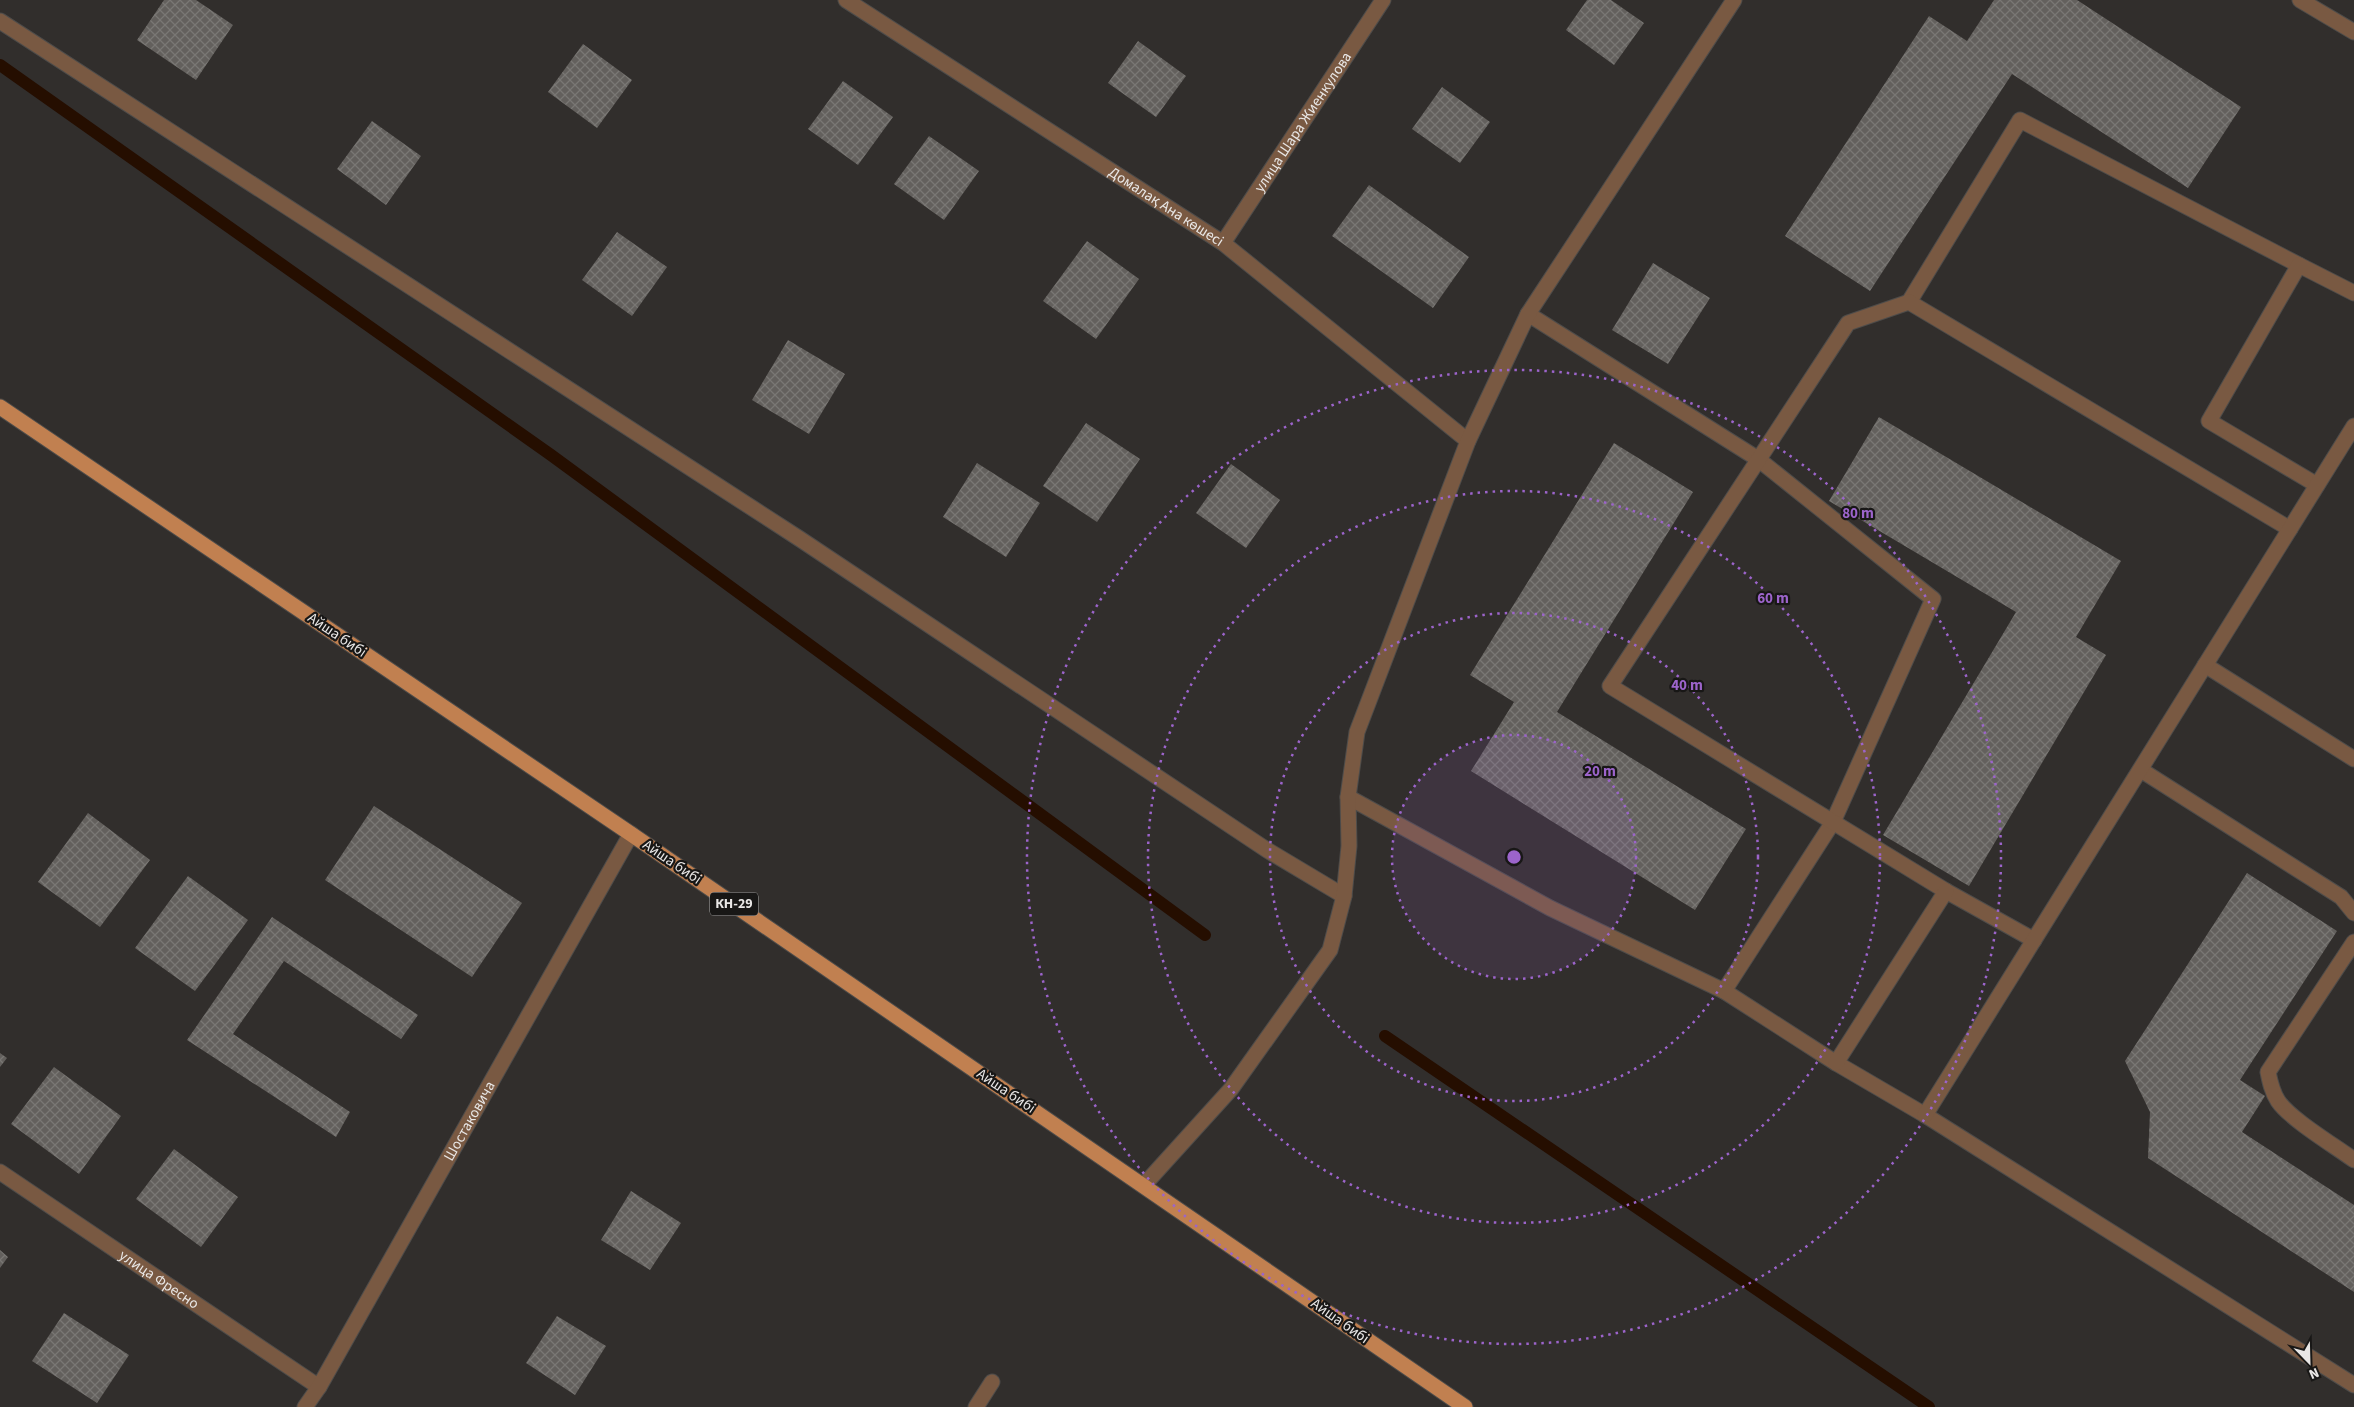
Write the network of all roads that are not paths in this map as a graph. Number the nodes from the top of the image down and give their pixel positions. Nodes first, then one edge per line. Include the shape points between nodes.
1 (847, 0) edge
2 (1383, 0) edge
3 (1734, 0) edge
4 (2300, 0) edge
5 (0, 21) edge
6 (2354, 32) edge
7 (1223, 243) junction
8 (2299, 264) junction
9 (2354, 293) edge
10 (1909, 302) junction
11 (1528, 314) junction
12 (0, 407) edge
13 (2354, 426) edge
14 (1468, 441) junction
15 (1758, 459) junction
16 (2317, 485) junction
17 (2290, 529) junction
18 (2205, 665) junction
19 (2354, 759) edge
20 (2141, 770) junction
21 (1348, 797) junction
22 (1833, 822) junction
23 (631, 834) junction
24 (1946, 891) junction
25 (1344, 896) junction
26 (2354, 913) edge
27 (2034, 940) junction
28 (2354, 942) edge
29 (1724, 992) junction
30 (1836, 1063) junction
31 (1925, 1115) junction
32 (2354, 1160) edge
33 (0, 1172) edge
34 (1144, 1185) junction
35 (2352, 1380) edge
36 (992, 1382) dead end
37 (319, 1387) junction
38 (305, 1407) edge
39 (976, 1407) edge
40 (1464, 1407) edge

1 - 7 street, Домалақ Ана көшесі
2 - 7 street, улица Шара Жиенкулова
3 - 11 street
4 - 6 street
5 - 25 street via 800,539 1267,850
7 - 14 street, Домалақ Ана көшесі
8 - 9 street
8 - 10 street via 2020,120
8 - 16 street via 2209,421
10 - 15 street via 1848,323
10 - 17 street
11 - 14 street
11 - 15 street
12 - 23 main road, Айша бибі / КН-29
13 - 16 street
14 - 21 street via 1358,732
15 - 22 street via 1933,598
15 - 22 street via 1610,686
16 - 17 street
17 - 18 street
18 - 19 street
18 - 20 street
20 - 26 street via 2341,897
20 - 27 street
21 - 25 street via 1349,846
21 - 29 street via 1550,908
22 - 24 street
22 - 29 street
23 - 34 main road, Айша бибі / КН-29
23 - 37 street, Шостаковича
24 - 27 street
24 - 30 street
25 - 34 street via 1330,950 1231,1089
27 - 31 street
28 - 32 street via 2268,1072 2278,1102
29 - 30 street
30 - 31 street
31 - 35 street
33 - 37 street, улица Фресно
34 - 40 main road, Айша бибі / КН-29
36 - 39 street
37 - 38 street, Шостаковича

